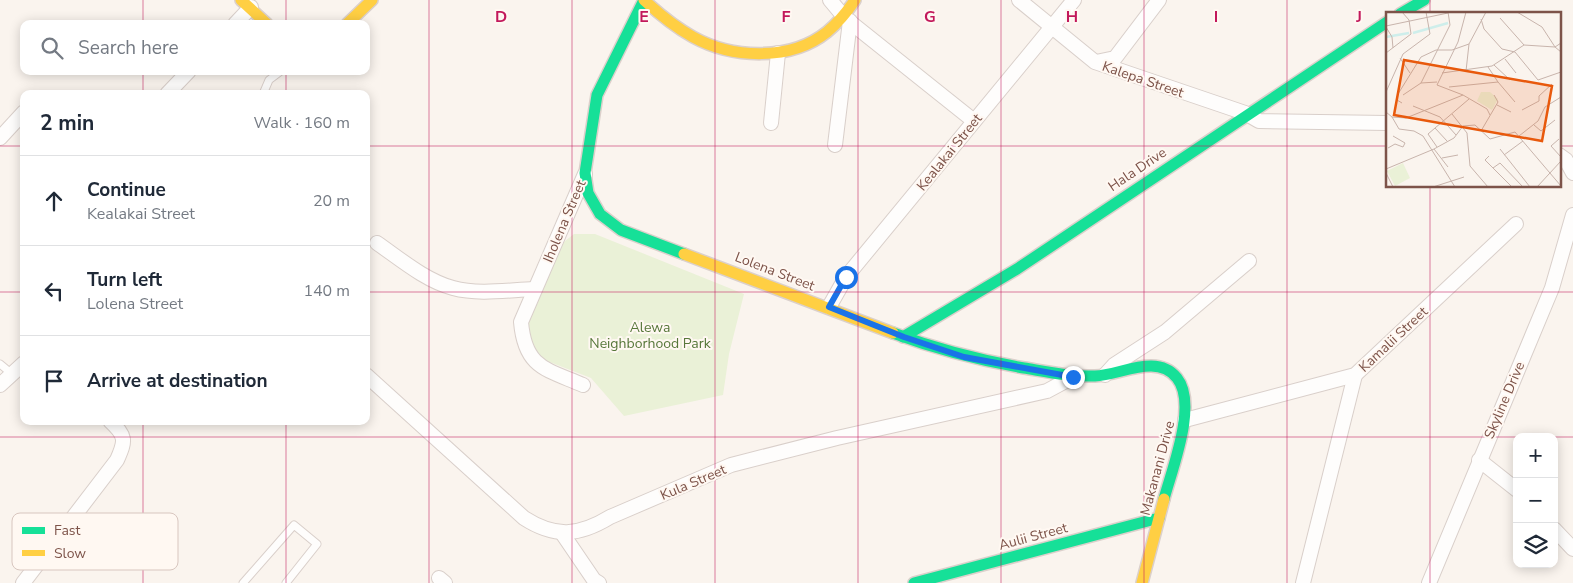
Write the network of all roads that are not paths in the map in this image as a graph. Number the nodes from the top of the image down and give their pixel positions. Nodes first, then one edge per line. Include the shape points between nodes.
1 (372, 0) edge
2 (644, 0) edge
3 (830, 0) edge
4 (855, 0) edge
5 (1019, 0) edge
6 (1074, 0) edge
7 (1159, 0) edge
8 (1424, 0) edge
9 (246, 4) edge
10 (1403, 12) edge
11 (237, 20) edge
12 (262, 20) edge
13 (351, 20) edge
14 (848, 20) junction
15 (1386, 23) edge
16 (1052, 27) junction
17 (778, 53) junction
18 (1095, 62) junction
19 (185, 75) edge
20 (276, 75) edge
21 (171, 90) edge
22 (265, 90) edge
23 (1245, 113) junction
24 (20, 116) edge
25 (974, 121) junction
26 (771, 123) dead end
27 (1386, 123) edge
28 (0, 138) edge
29 (835, 145) dead end
30 (1560, 156) edge
31 (585, 173) junction
32 (1573, 173) edge
33 (1573, 215) edge
34 (1516, 224) dead end
35 (377, 243) dead end
36 (1249, 261) dead end
37 (534, 289) junction
38 (829, 307) junction
39 (904, 337) junction
40 (0, 364) edge
41 (20, 367) edge
42 (12, 374) junction
43 (1355, 375) junction
44 (1105, 376) junction
45 (1073, 377) junction
46 (370, 379) edge
47 (0, 384) edge
48 (583, 386) dead end
49 (1185, 420) junction
50 (114, 425) edge
51 (1479, 460) junction
52 (1513, 487) edge
53 (76, 513) edge
54 (1159, 518) junction
55 (1558, 532) edge
56 (562, 533) junction
57 (1573, 549) edge
58 (33, 570) edge
59 (23, 583) edge
60 (243, 583) edge
61 (286, 583) edge
62 (599, 583) edge
63 (914, 583) edge
64 (1142, 583) edge
65 (1303, 583) edge
66 (1429, 583) edge

1 - 13 street
2 - 17 street via 671,23 703,42 736,52
2 - 31 street, Iholena Street via 597,95
3 - 14 street
4 - 14 street
5 - 16 street, Kalepa Street
6 - 16 street, Kealakai Street
7 - 18 street via 1115,58
8 - 10 street
9 - 11 street
9 - 12 street
14 - 17 street via 812,42
14 - 25 street
14 - 29 street
15 - 23 street, Hala Drive
16 - 18 street, Kalepa Street
16 - 25 street, Kealakai Street
17 - 26 street
18 - 23 street, Kalepa Street
19 - 21 street
20 - 22 lane
23 - 27 street, Kalepa Street via 1259,120
23 - 39 street, Hala Drive via 1015,271 931,317
24 - 28 street
25 - 38 street, Kealakai Street via 846,277
30 - 32 street
31 - 37 street, Iholena Street
31 - 38 street, Lolena Street via 588,193 600,214 621,230
33 - 51 street, Skyline Drive via 1552,288
34 - 43 street, Kamalii Street
35 - 37 street via 426,276 453,288 483,291
36 - 44 street via 1190,313 1114,365
37 - 48 street, Iholena Street via 521,322 523,342 537,365
38 - 39 street, Lolena Street
39 - 45 street, Lolena Street via 964,357
40 - 42 lane
41 - 42 street
42 - 47 street
43 - 49 street, Kamalii Street
43 - 65 street
44 - 45 street, Lolena Street
44 - 49 street, Makanani Drive via 1162,366 1181,384 1185,396
45 - 56 street, Kula Street via 1047,391 836,438 731,466 610,517 592,528
46 - 56 street, Kula Street via 524,518 548,531
49 - 54 street, Makanani Drive
50 - 53 street via 122,432 124,444 117,460
51 - 52 street
51 - 66 street, Skyline Drive
54 - 63 street, Aulii Street
54 - 64 street, Makanani Drive
55 - 57 street
56 - 62 street
58 - 59 street
60 - 61 lane via 294,525 317,544

